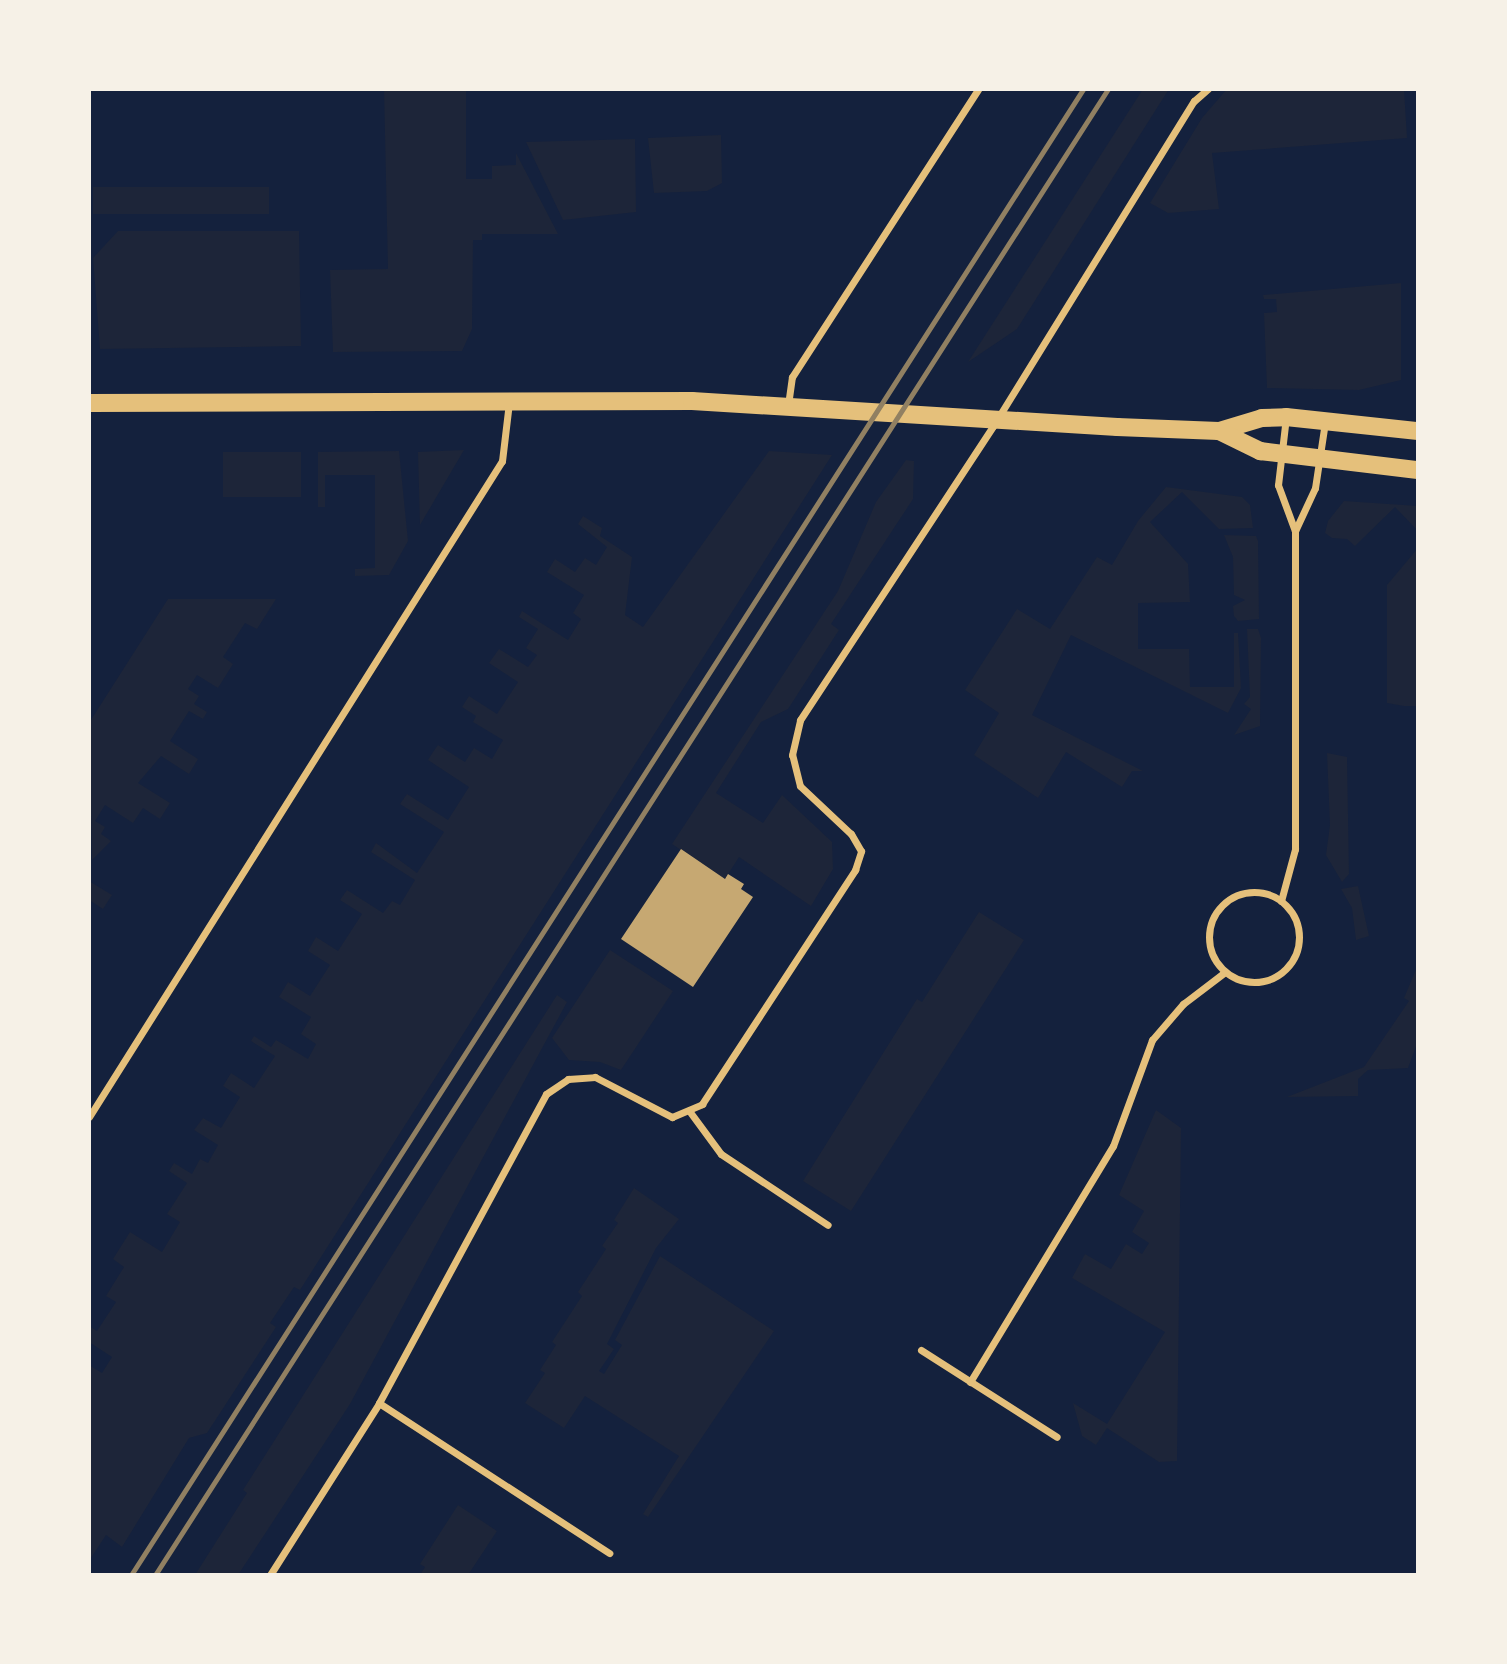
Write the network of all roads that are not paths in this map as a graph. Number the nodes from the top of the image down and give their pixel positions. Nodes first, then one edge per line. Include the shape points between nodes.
1 (978, 89) edge
2 (1209, 89) edge
3 (509, 402) junction
4 (89, 403) edge
5 (794, 405) junction
6 (1286, 417) junction
7 (1325, 421) junction
8 (1219, 431) junction
9 (1418, 431) edge
10 (1281, 453) junction
11 (1321, 459) junction
12 (1418, 470) edge
13 (1295, 531) junction
14 (1281, 901) junction
15 (1225, 972) junction
16 (690, 1112) junction
17 (89, 1117) edge
18 (828, 1224) dead end
19 (921, 1350) dead end
20 (970, 1382) junction
21 (379, 1403) junction
22 (1057, 1437) dead end
23 (609, 1553) dead end
24 (270, 1575) edge

1 - 5 street via 792,377
2 - 16 street via 1194,101 993,426 800,720 792,755 800,786 851,834 861,851 855,870 824,919 702,1104
3 - 4 main road
3 - 5 main road
3 - 17 street via 502,461
5 - 8 main road
6 - 7 main road
6 - 8 main road via 1262,418
6 - 10 street
7 - 9 main road
7 - 11 street
8 - 10 main road via 1260,451
10 - 11 main road
10 - 13 street via 1278,485
11 - 12 main road
11 - 13 street via 1315,488
13 - 14 street via 1295,849
14 - 15 street via 1263,893 1243,893 1225,902 1213,917 1208,937 1213,956
14 - 15 street via 1293,914 1299,931 1289,966 1258,983
15 - 20 street via 1184,1004 1153,1040 1113,1146
16 - 18 street via 721,1154
16 - 21 street via 671,1116 652,1110 596,1077 568,1079 546,1094
19 - 20 street
20 - 22 street
21 - 23 street
21 - 24 street

